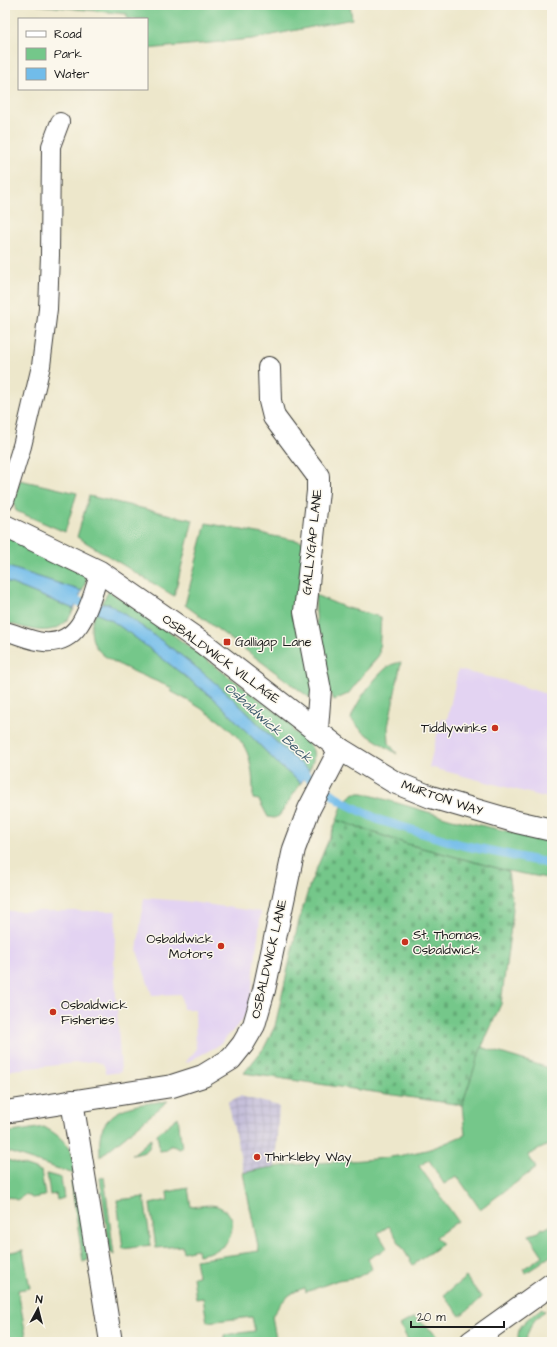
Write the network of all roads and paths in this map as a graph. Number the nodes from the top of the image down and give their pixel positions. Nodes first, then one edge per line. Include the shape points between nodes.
1 (60, 122) dead end
2 (269, 368) dead end
3 (5, 501) edge
4 (5, 526) edge
5 (97, 580) junction
6 (5, 631) edge
7 (317, 729) junction
8 (340, 748) junction
9 (552, 830) edge
10 (72, 1101) junction
11 (5, 1112) edge
12 (552, 1284) edge
13 (479, 1340) edge
14 (111, 1342) edge

1 - 3 lane via 51,146 49,294 41,366 22,446
2 - 7 street, GALLYGAP LANE via 270,401 274,417 318,476 305,612 320,690
4 - 5 street, OSBALDWICK VILLAGE
5 - 6 lane via 76,632 63,640 43,642
5 - 7 street, OSBALDWICK VILLAGE via 204,644
7 - 8 street, OSBALDWICK VILLAGE
8 - 9 street, MURTON WAY via 394,782 431,797
8 - 10 street, OSBALDWICK LANE via 309,809 294,849 264,990 254,1025 244,1044 231,1059 203,1076 172,1086
10 - 11 street, OSBALDWICK LANE
10 - 14 street
12 - 13 street

